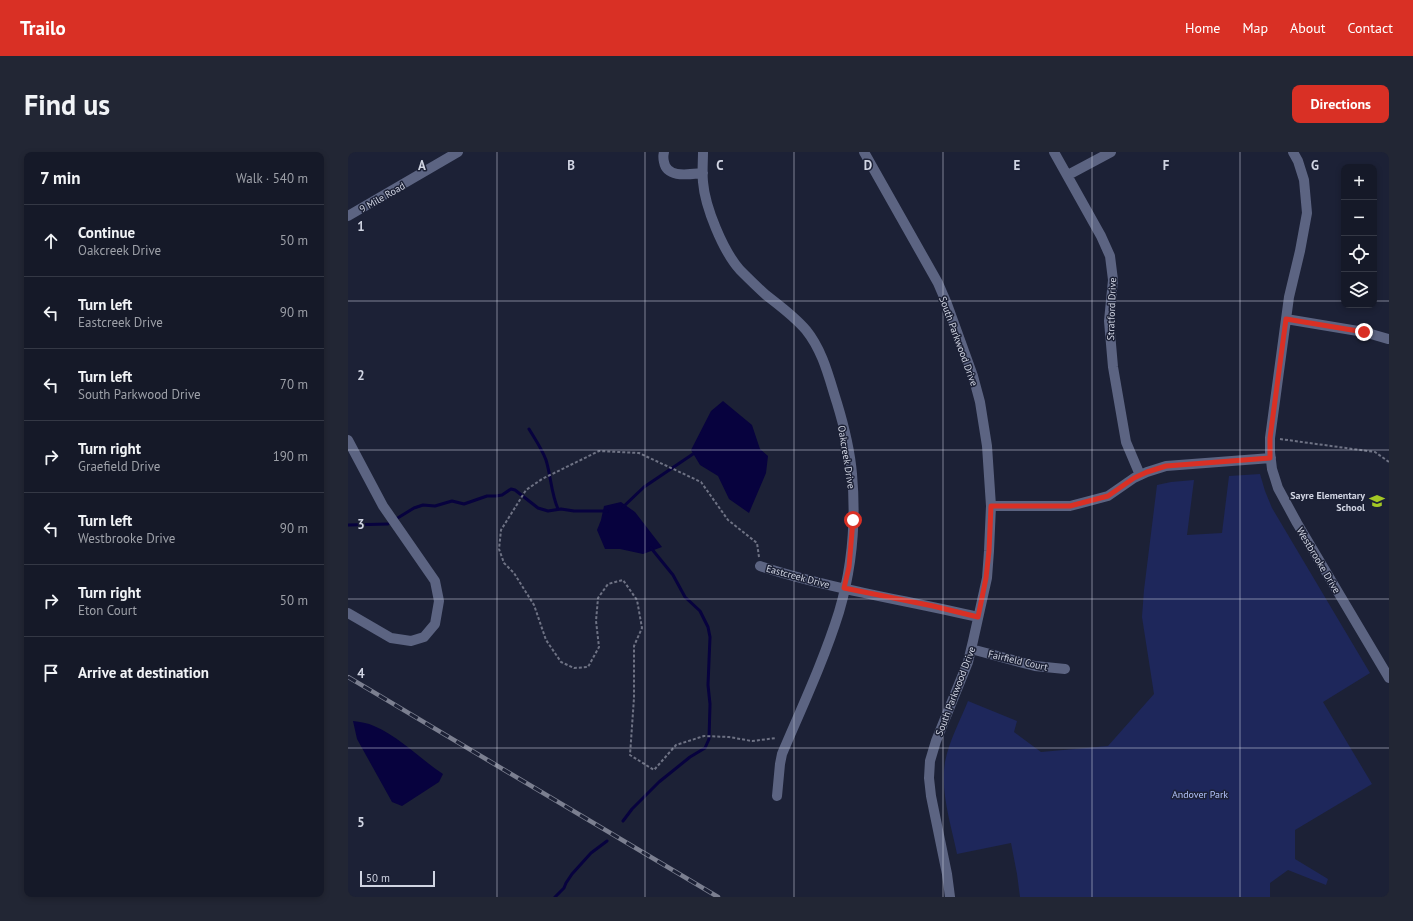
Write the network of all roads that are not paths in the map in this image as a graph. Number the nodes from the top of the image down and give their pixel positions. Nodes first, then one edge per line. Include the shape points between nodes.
1 (458, 152) edge
2 (664, 152) edge
3 (703, 152) edge
4 (864, 152) edge
5 (1054, 152) edge
6 (1111, 152) edge
7 (1294, 152) edge
8 (703, 173) junction
9 (1068, 175) junction
10 (348, 216) edge
11 (1286, 319) junction
12 (1388, 339) dead end
13 (348, 440) edge
14 (1270, 458) junction
15 (1140, 475) junction
16 (991, 506) junction
17 (760, 566) road end
18 (844, 588) junction
19 (348, 613) edge
20 (978, 617) junction
21 (971, 649) junction
22 (1064, 669) dead end
23 (1389, 678) edge
24 (777, 796) dead end
25 (950, 897) edge

1 - 10 street, 9 Mile Road
2 - 8 street via 662,156 665,167 673,174
3 - 8 street, Oakcreek Drive
4 - 16 street, South Parkwood Drive via 938,283 959,335 973,376 984,426
5 - 9 street, Stratford Drive
6 - 9 street
7 - 11 street, Westbrooke Drive via 1304,180 1307,213
8 - 18 street, Oakcreek Drive via 712,221 739,269 805,330 824,362 841,418 852,472 853,520 849,567
9 - 15 street, Stratford Drive via 1110,256 1113,280 1109,321 1113,367 1126,442
11 - 12 street via 1364,332
11 - 14 street, Westbrooke Drive via 1270,438
13 - 19 street via 383,506 435,581 439,601 434,624 424,637 411,641 390,638
14 - 15 street via 1166,466
14 - 23 street, Westbrooke Drive via 1278,488
15 - 16 street via 1108,496 1070,506
16 - 20 street, South Parkwood Drive via 987,571
17 - 18 street, Eastcreek Drive
18 - 20 street, Eastcreek Drive
18 - 24 street, Oakcreek Drive via 829,639 782,754
20 - 21 street, South Parkwood Drive
21 - 22 street, Fairfield Court via 1036,666
21 - 25 street, South Parkwood Drive via 930,761 931,796

